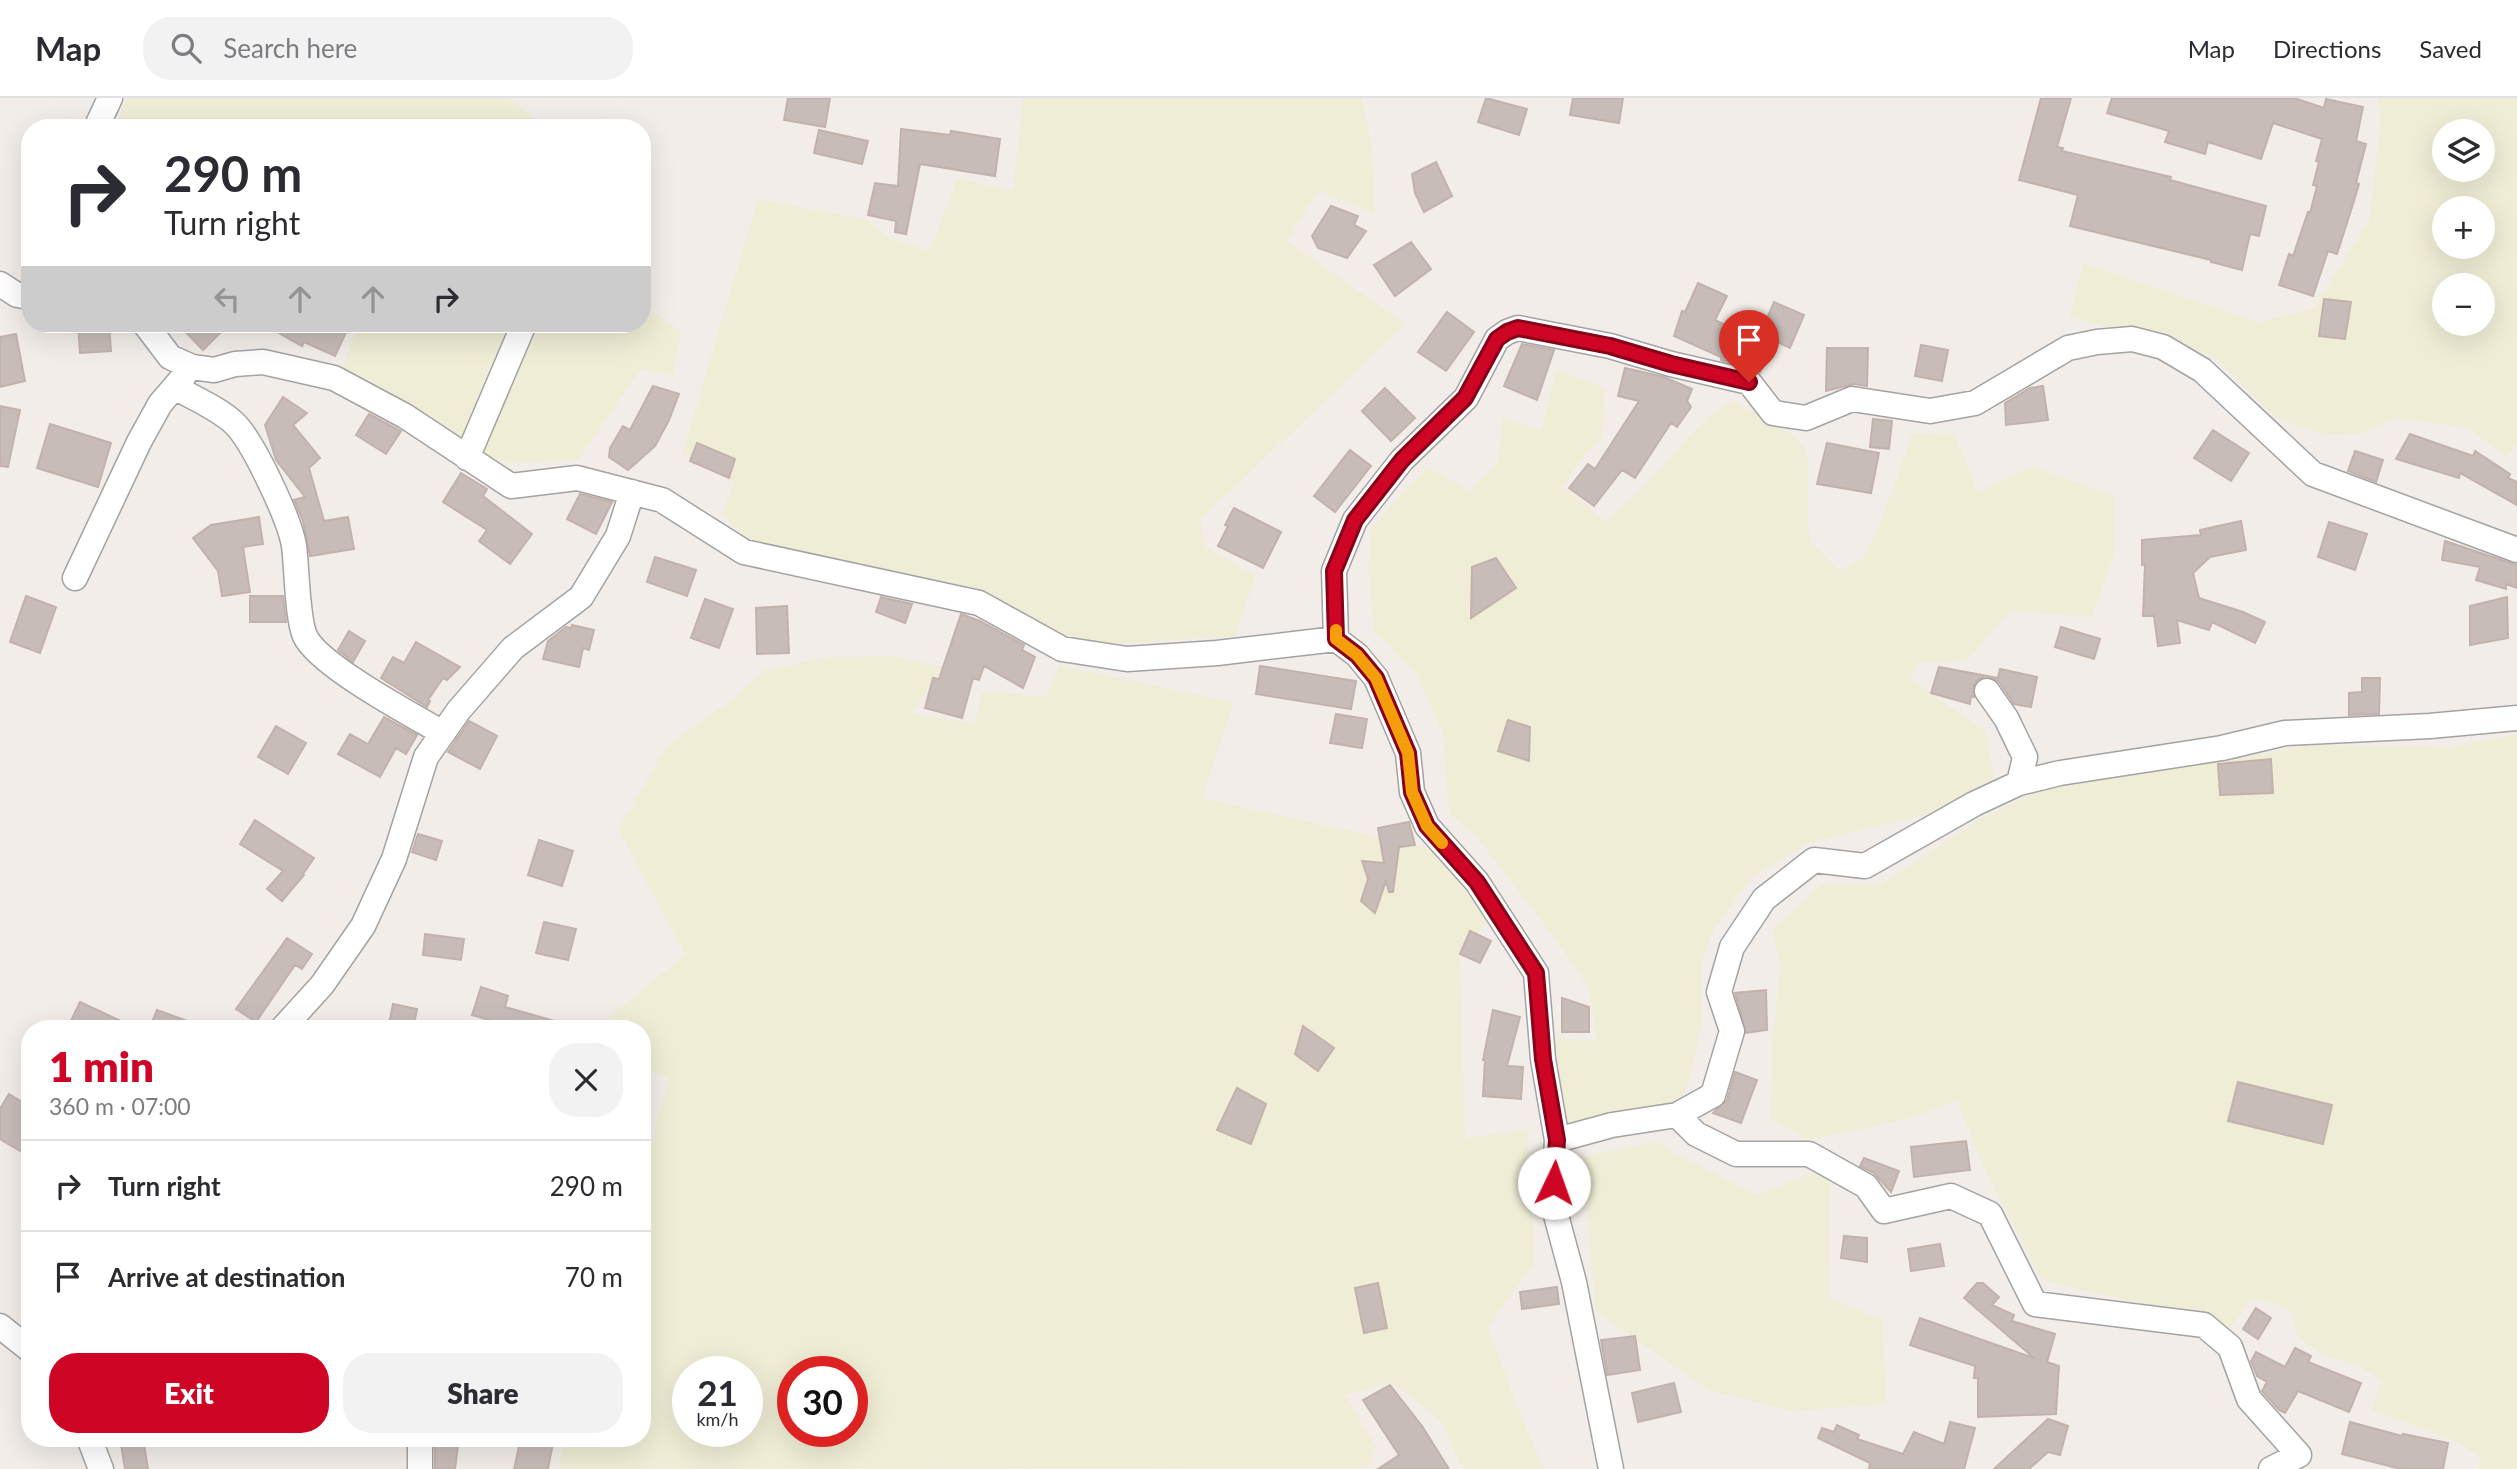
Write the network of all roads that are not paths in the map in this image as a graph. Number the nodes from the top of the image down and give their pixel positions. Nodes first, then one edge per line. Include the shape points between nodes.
1 (110, 98) edge
2 (100, 119) edge
3 (0, 284) edge
4 (21, 296) edge
5 (152, 333) edge
6 (520, 333) edge
7 (191, 367) junction
8 (175, 387) junction
9 (467, 458) junction
10 (632, 492) junction
11 (2517, 550) edge
12 (75, 578) dead end
13 (1336, 639) junction
14 (1987, 691) dead end
15 (2517, 718) edge
16 (443, 733) junction
17 (2019, 783) junction
18 (290, 1020) edge
19 (1677, 1115) junction
20 (1557, 1140) junction
21 (0, 1326) edge
22 (21, 1343) edge
23 (92, 1447) edge
24 (420, 1447) edge
25 (101, 1469) edge
26 (420, 1469) edge
27 (1611, 1469) edge
28 (2272, 1469) edge

1 - 2 street
3 - 4 street
5 - 7 street via 170,357
6 - 9 street
7 - 8 street
7 - 9 street via 214,370 263,362 334,378 405,416
8 - 12 street via 139,442
8 - 16 street via 233,422 249,445 293,542 305,636 320,656
9 - 10 street via 511,486 578,478
10 - 13 street via 662,500 744,552 979,603 1062,649 1127,659
10 - 16 street via 618,536 581,597 513,648
11 - 13 street via 2313,474 2202,370 2163,347 2132,339 2068,348 1975,403 1930,411 1852,399 1806,418 1773,413 1749,382 1518,328 1497,339 1465,398 1402,460 1355,520 1334,571
13 - 20 street via 1376,678 1408,753 1412,792 1427,826 1477,882 1536,973 1543,1059
14 - 17 street via 2025,757
15 - 17 street via 2286,733
16 - 18 street via 426,757 394,859 363,926 322,985
17 - 19 street via 1865,866 1814,860 1764,899 1732,947 1719,992 1732,1031 1713,1095
19 - 20 street
19 - 28 street via 1696,1134 1736,1153 1809,1154 1866,1186 1884,1211 1951,1196 1990,1214 2035,1304 2204,1325 2230,1347 2249,1399 2299,1455
20 - 27 street via 1553,1205 1574,1282
21 - 22 street
23 - 25 street
24 - 26 street

